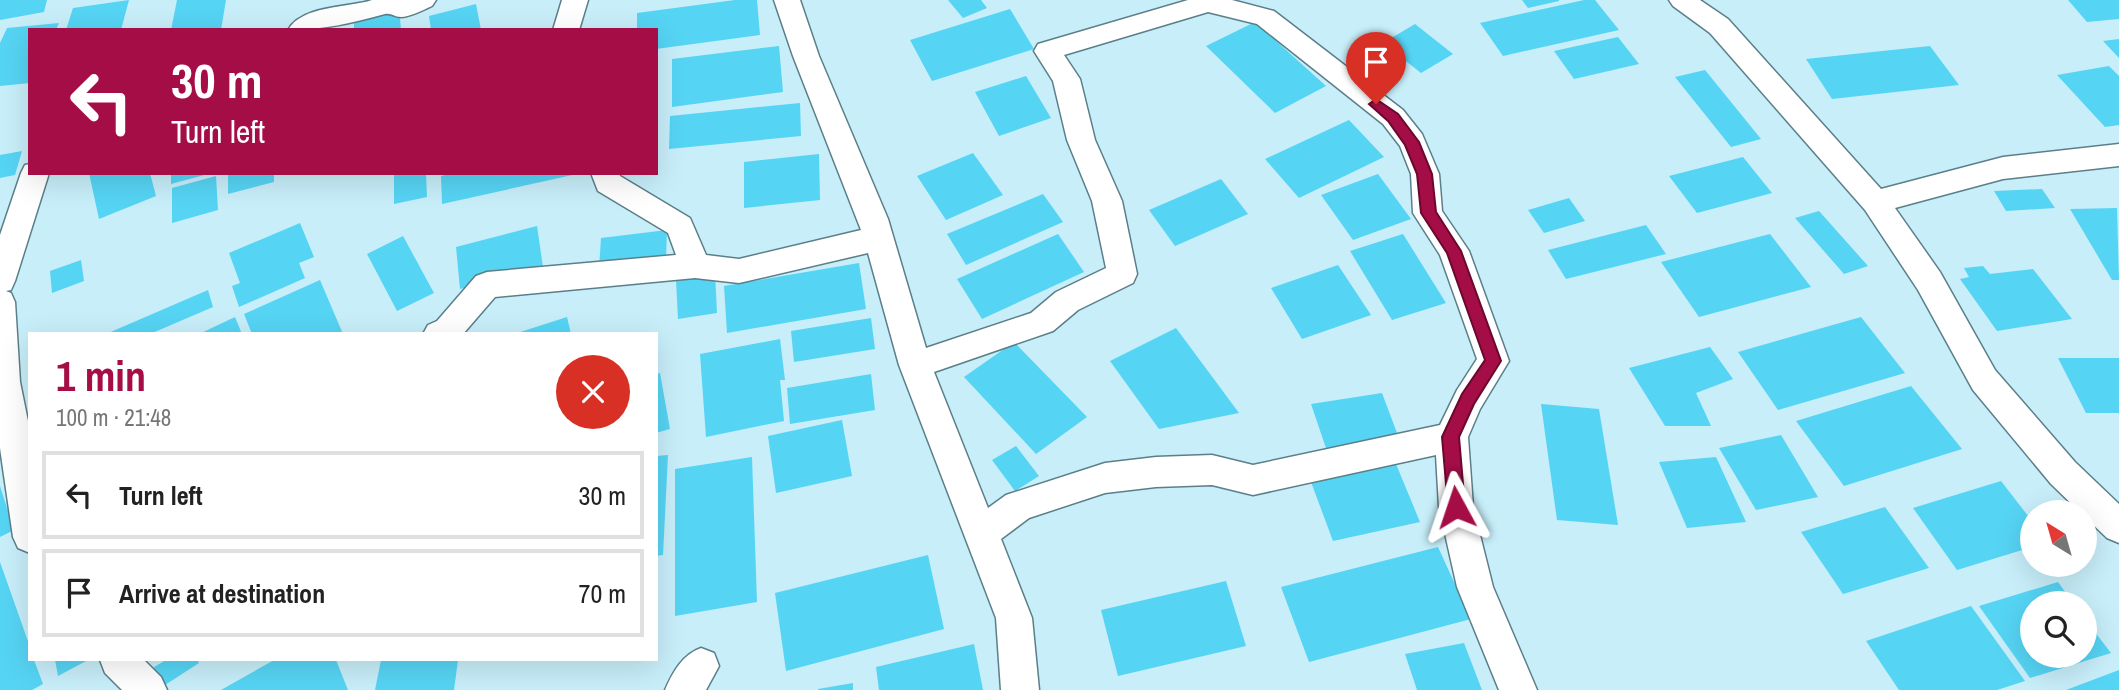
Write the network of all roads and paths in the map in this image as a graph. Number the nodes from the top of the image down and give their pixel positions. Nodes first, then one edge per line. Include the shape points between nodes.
1 (423, 0) edge
2 (575, 0) edge
3 (787, 0) edge
4 (1682, 0) edge
5 (1208, 1) edge
6 (306, 28) edge
7 (567, 28) edge
8 (2119, 155) edge
9 (34, 175) edge
10 (606, 175) edge
11 (1875, 202) junction
12 (879, 238) junction
13 (695, 266) junction
14 (0, 281) edge
15 (0, 302) edge
16 (444, 332) edge
17 (915, 365) junction
18 (1451, 437) junction
19 (28, 522) edge
20 (2119, 527) edge
21 (980, 534) junction
22 (119, 661) edge
23 (146, 689) edge
24 (1020, 690) edge
25 (1518, 690) edge

1 - 6 street via 401,8 392,3 354,15 329,16
2 - 7 street
3 - 12 street
4 - 11 street via 1719,26
5 - 17 street via 1047,51 1066,79 1081,140 1107,201 1122,274 1067,301 1042,322
5 - 18 street via 1265,17 1393,117 1412,142 1425,174 1428,213 1454,251 1493,361
8 - 11 street via 2003,168
9 - 14 street
10 - 13 street via 608,183 680,226
11 - 20 street via 1929,281 1984,380 2063,473
12 - 13 street via 738,271
12 - 17 street
13 - 16 street via 487,285
15 - 19 street via 4,382
17 - 21 street
18 - 21 street via 1253,480 1212,470 1105,478 1018,506
18 - 25 street via 1456,507 1475,587
21 - 24 street via 1014,618
22 - 23 street

